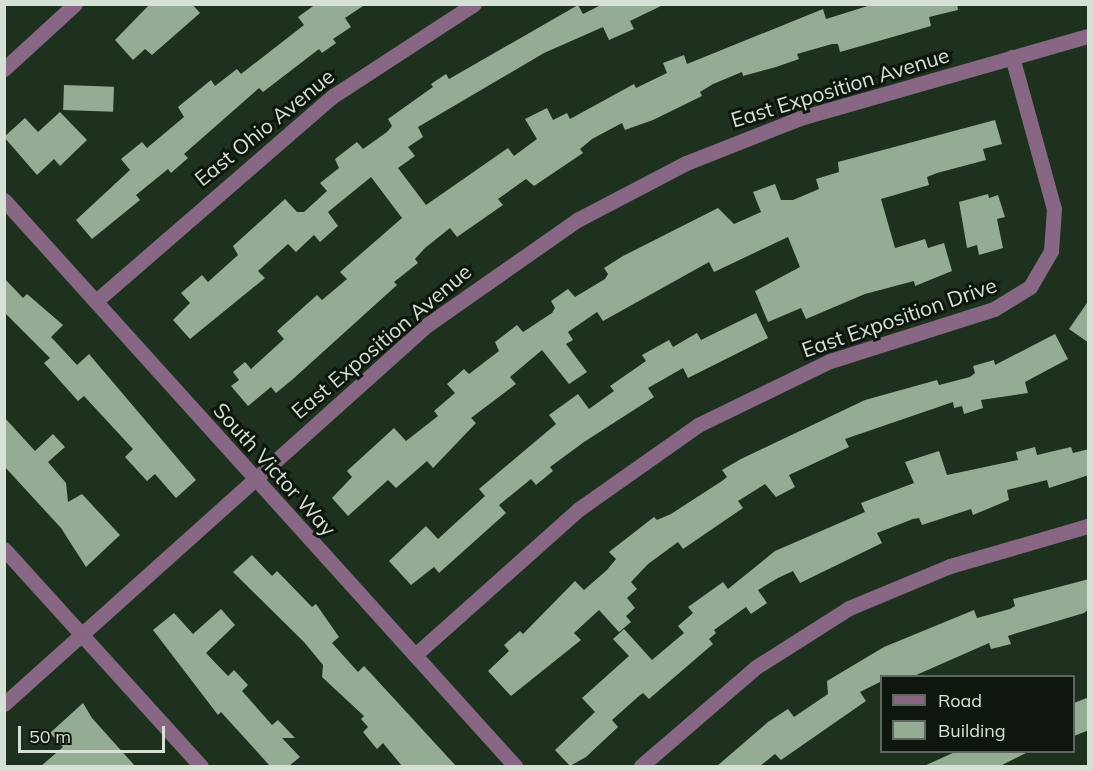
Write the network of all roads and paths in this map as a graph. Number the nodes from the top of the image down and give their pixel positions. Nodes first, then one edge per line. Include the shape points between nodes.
1 (75, 4) edge
2 (474, 4) edge
3 (1089, 36) edge
4 (1012, 57) junction
5 (4, 69) edge
6 (4, 200) edge
7 (96, 301) junction
8 (255, 478) junction
9 (1089, 526) edge
10 (4, 549) edge
11 (82, 634) junction
12 (415, 655) junction
13 (4, 704) edge
14 (201, 766) edge
15 (515, 766) edge
16 (641, 766) edge

1 - 5 street
2 - 7 street, East Ohio Avenue via 325,102
3 - 4 street, East Exposition Avenue
4 - 8 street, East Exposition Avenue via 742,139 577,220 427,325
4 - 12 street, East Exposition Drive via 1054,209 1051,251 1029,287 994,309 830,361 698,425 579,509
6 - 7 street, South Victor Way
7 - 8 street, South Victor Way
8 - 11 street, East Exposition Avenue
8 - 12 street, South Victor Way
9 - 16 street via 950,566 849,608 756,667
10 - 11 street
11 - 13 street, East Exposition Avenue
11 - 14 street
12 - 15 street, South Victor Way

